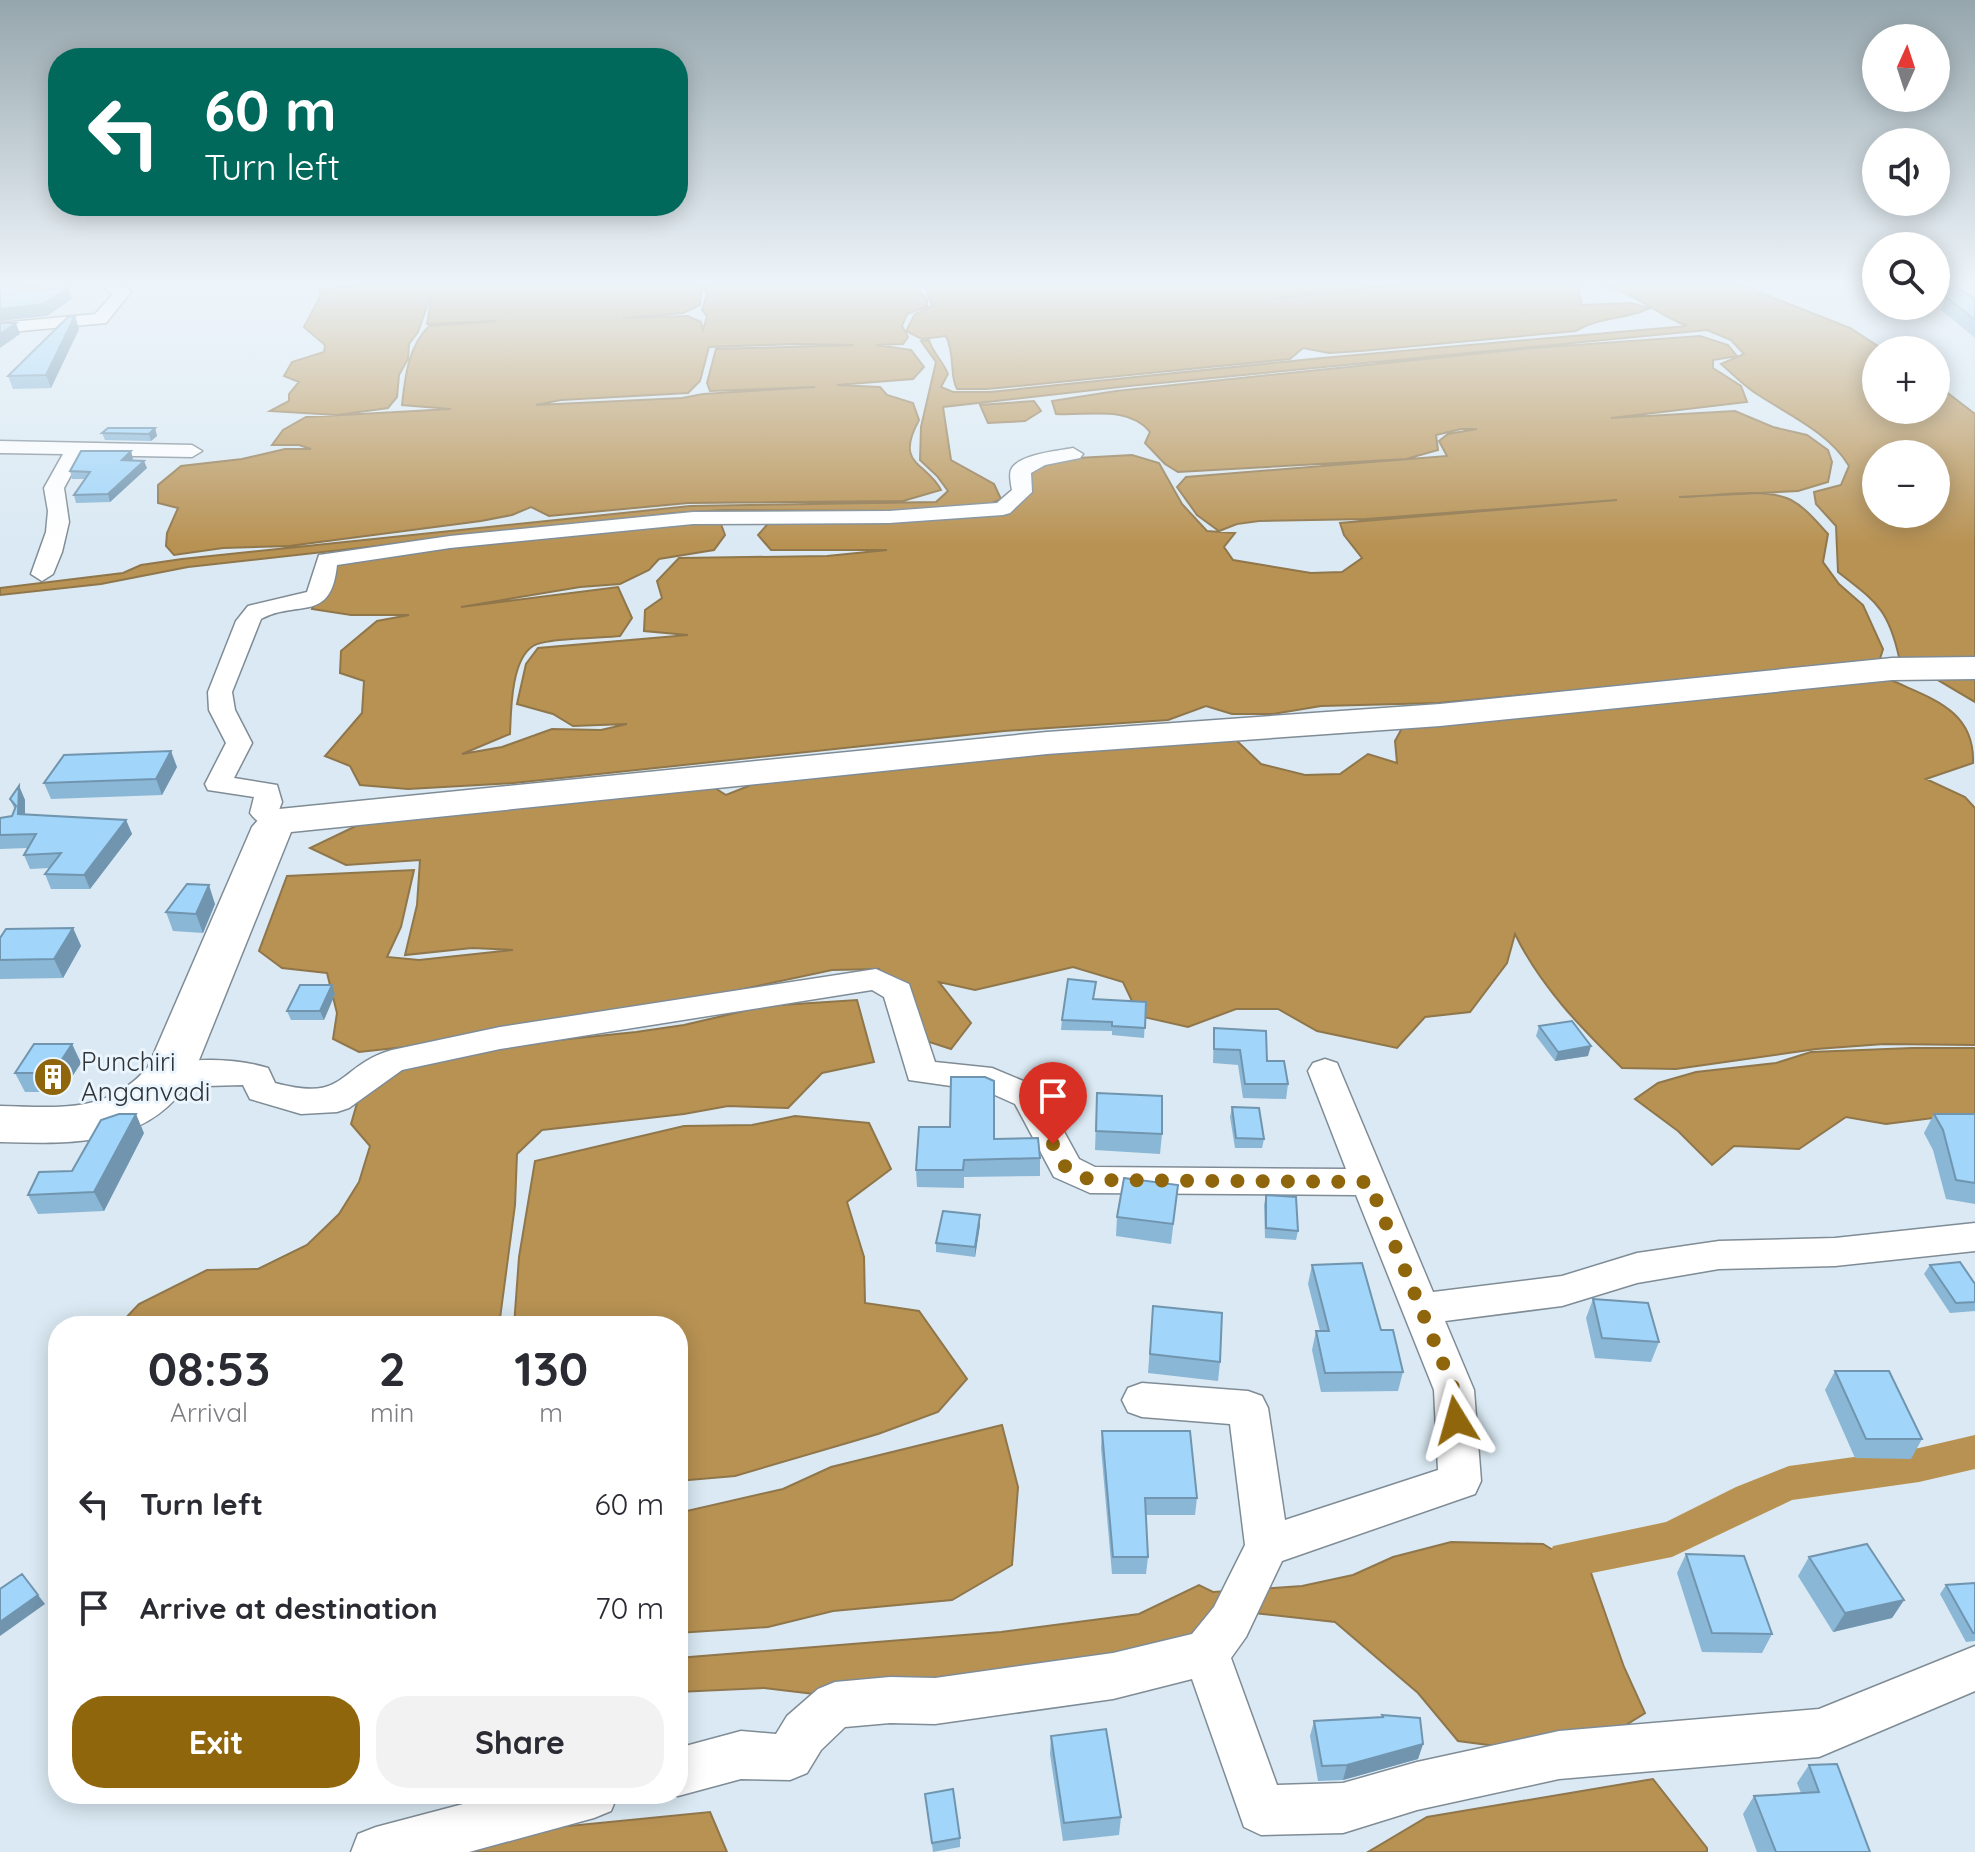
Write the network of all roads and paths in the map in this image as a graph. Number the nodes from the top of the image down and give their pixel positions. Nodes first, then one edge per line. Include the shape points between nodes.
1 (0, 447) edge
2 (75, 450) junction
3 (192, 451) dead end
4 (1073, 454) dead end
5 (42, 574) dead end
6 (1975, 668) edge
7 (279, 821) junction
8 (1325, 1071) dead end
9 (169, 1075) junction
10 (0, 1124) edge
11 (1369, 1182) junction
12 (1975, 1237) edge
13 (1421, 1309) junction
14 (1142, 1400) dead end
15 (1238, 1601) junction
16 (1975, 1668) edge
17 (688, 1769) edge
18 (556, 1804) edge
19 (376, 1852) edge

1 - 2 street
2 - 3 street
2 - 5 street via 54,488 60,509 55,543
4 - 7 street via 1031,463 1021,471 1022,492 1003,509 875,518 693,518 327,560 318,596 249,615 221,687 222,711 239,743 218,784 267,791 264,813
6 - 7 street via 1912,668 1440,715 1032,744
7 - 9 street via 272,827
8 - 11 street
9 - 10 street via 146,1101 121,1115 65,1125
9 - 11 street via 239,1073 256,1076 262,1091 277,1097 337,1100 392,1061 500,1038 876,979 898,991 921,1072 992,1080 1028,1096 1066,1168 1090,1180
11 - 13 street
12 - 13 street via 1835,1252 1719,1255 1637,1268 1562,1291
13 - 15 street via 1454,1390 1460,1481
14 - 15 street via 1248,1408
15 - 16 street via 1261,1810 1343,1808 1559,1755 1819,1733
15 - 17 street via 1113,1676 935,1701 835,1705 804,1733 790,1756 741,1755
18 - 19 street

